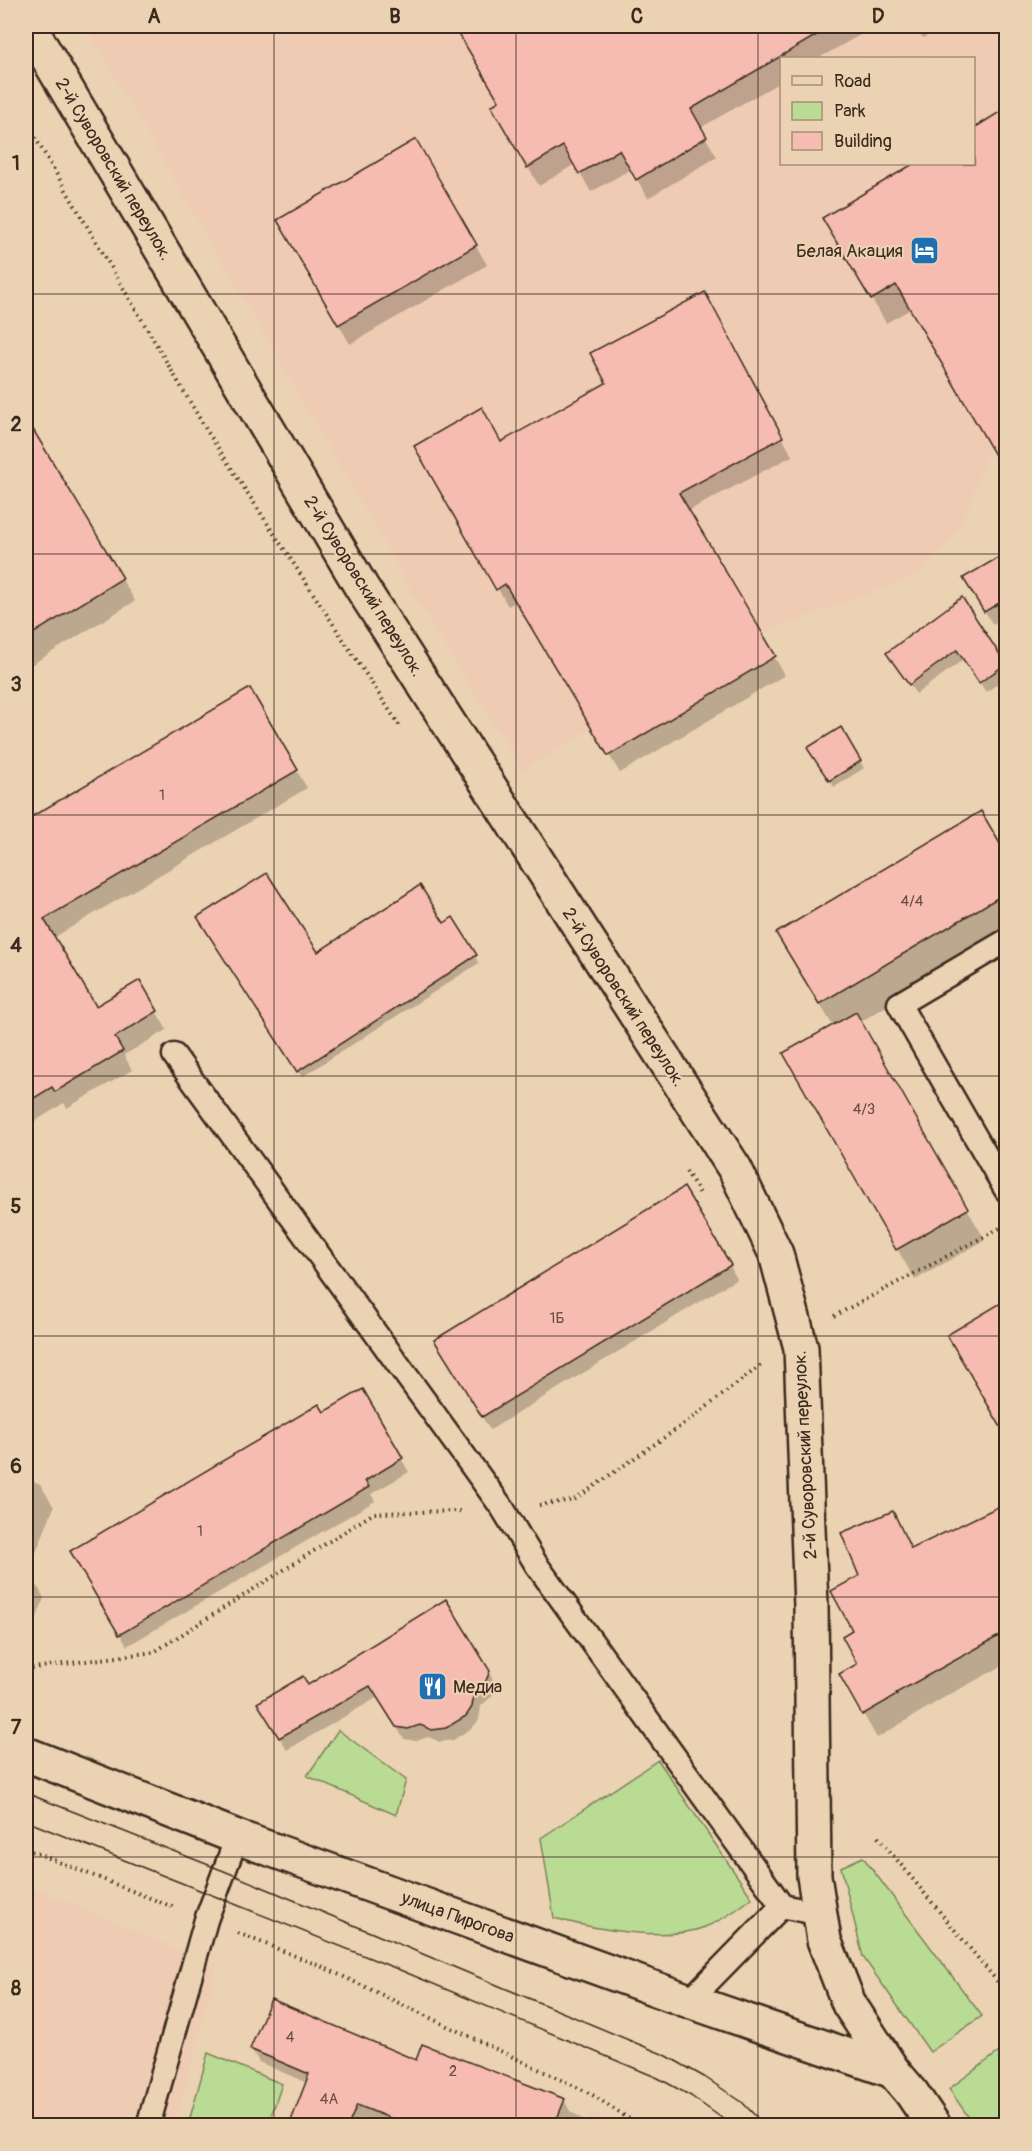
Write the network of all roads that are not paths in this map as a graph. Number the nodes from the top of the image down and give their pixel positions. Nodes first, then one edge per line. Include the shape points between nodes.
1 (29, 26) edge
2 (1006, 941) edge
3 (174, 1055) dead end
4 (1006, 1190) edge
5 (26, 1754) edge
6 (237, 1837) junction
7 (782, 1906) junction
8 (820, 1914) junction
9 (689, 2001) junction
10 (893, 2072) junction
11 (148, 2126) edge
12 (934, 2126) edge

1 - 8 street, 2-й Суворовский переулок. via 362,588 735,1169 776,1254 801,1348 811,1606 814,1876
2 - 4 lane via 899,1004
3 - 7 lane via 503,1509 536,1564
5 - 6 street, улица Пирогова
6 - 9 street, улица Пирогова
6 - 11 lane via 206,1920
7 - 8 lane
7 - 9 lane
8 - 10 street, 2-й Суворовский переулок. via 824,1940 849,2004
9 - 10 street, улица Пирогова
10 - 12 street, 2-й Суворовский переулок.

